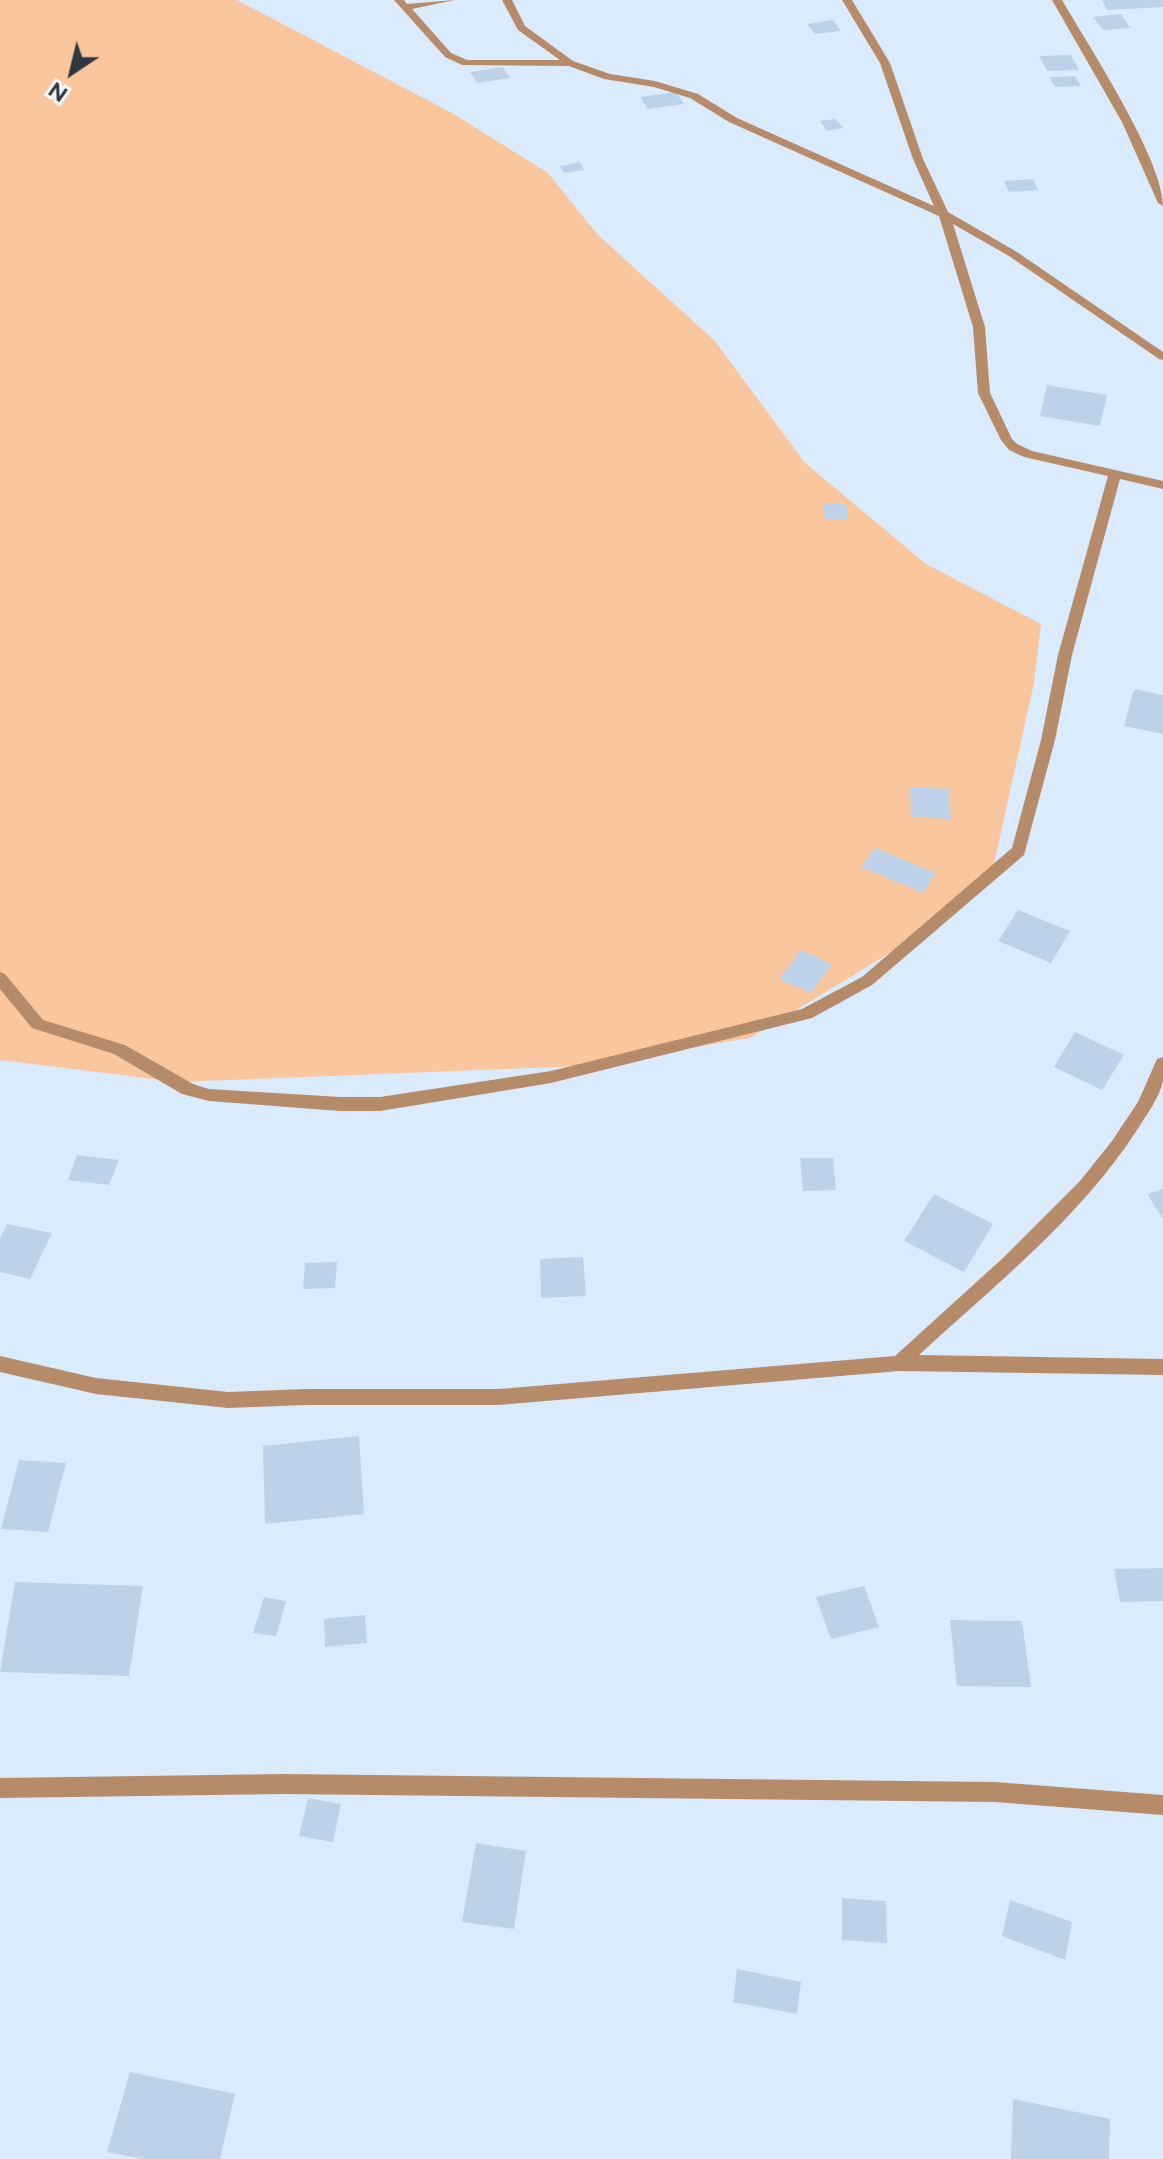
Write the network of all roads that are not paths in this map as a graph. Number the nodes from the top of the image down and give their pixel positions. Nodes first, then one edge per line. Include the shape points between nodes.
1 (450, 0) edge
2 (507, 0) edge
3 (847, 0) edge
4 (1057, 0) edge
5 (401, 3) edge
6 (570, 63) junction
7 (1163, 203) edge
8 (941, 213) junction
9 (1163, 357) edge
10 (1115, 474) junction
11 (1163, 485) edge
12 (0, 978) edge
13 (1163, 1063) edge
14 (899, 1363) junction
15 (0, 1364) edge
16 (1163, 1367) edge
17 (0, 1788) edge
18 (1163, 1805) edge

1 - 5 street
2 - 6 street via 521,28
3 - 8 street via 885,63
4 - 7 street via 1127,122
5 - 6 street via 448,55 465,63
6 - 8 street via 694,96 733,120
8 - 9 street via 1013,254
8 - 10 street via 979,327 984,393 1001,432 1018,450
10 - 11 street
10 - 12 street via 1019,851 867,981 806,1014 551,1077 380,1104 340,1104 188,1089 119,1049 38,1024
13 - 14 street via 1096,1176
14 - 15 street via 499,1397 228,1400 96,1386
14 - 16 street
17 - 18 street via 284,1784 995,1792

